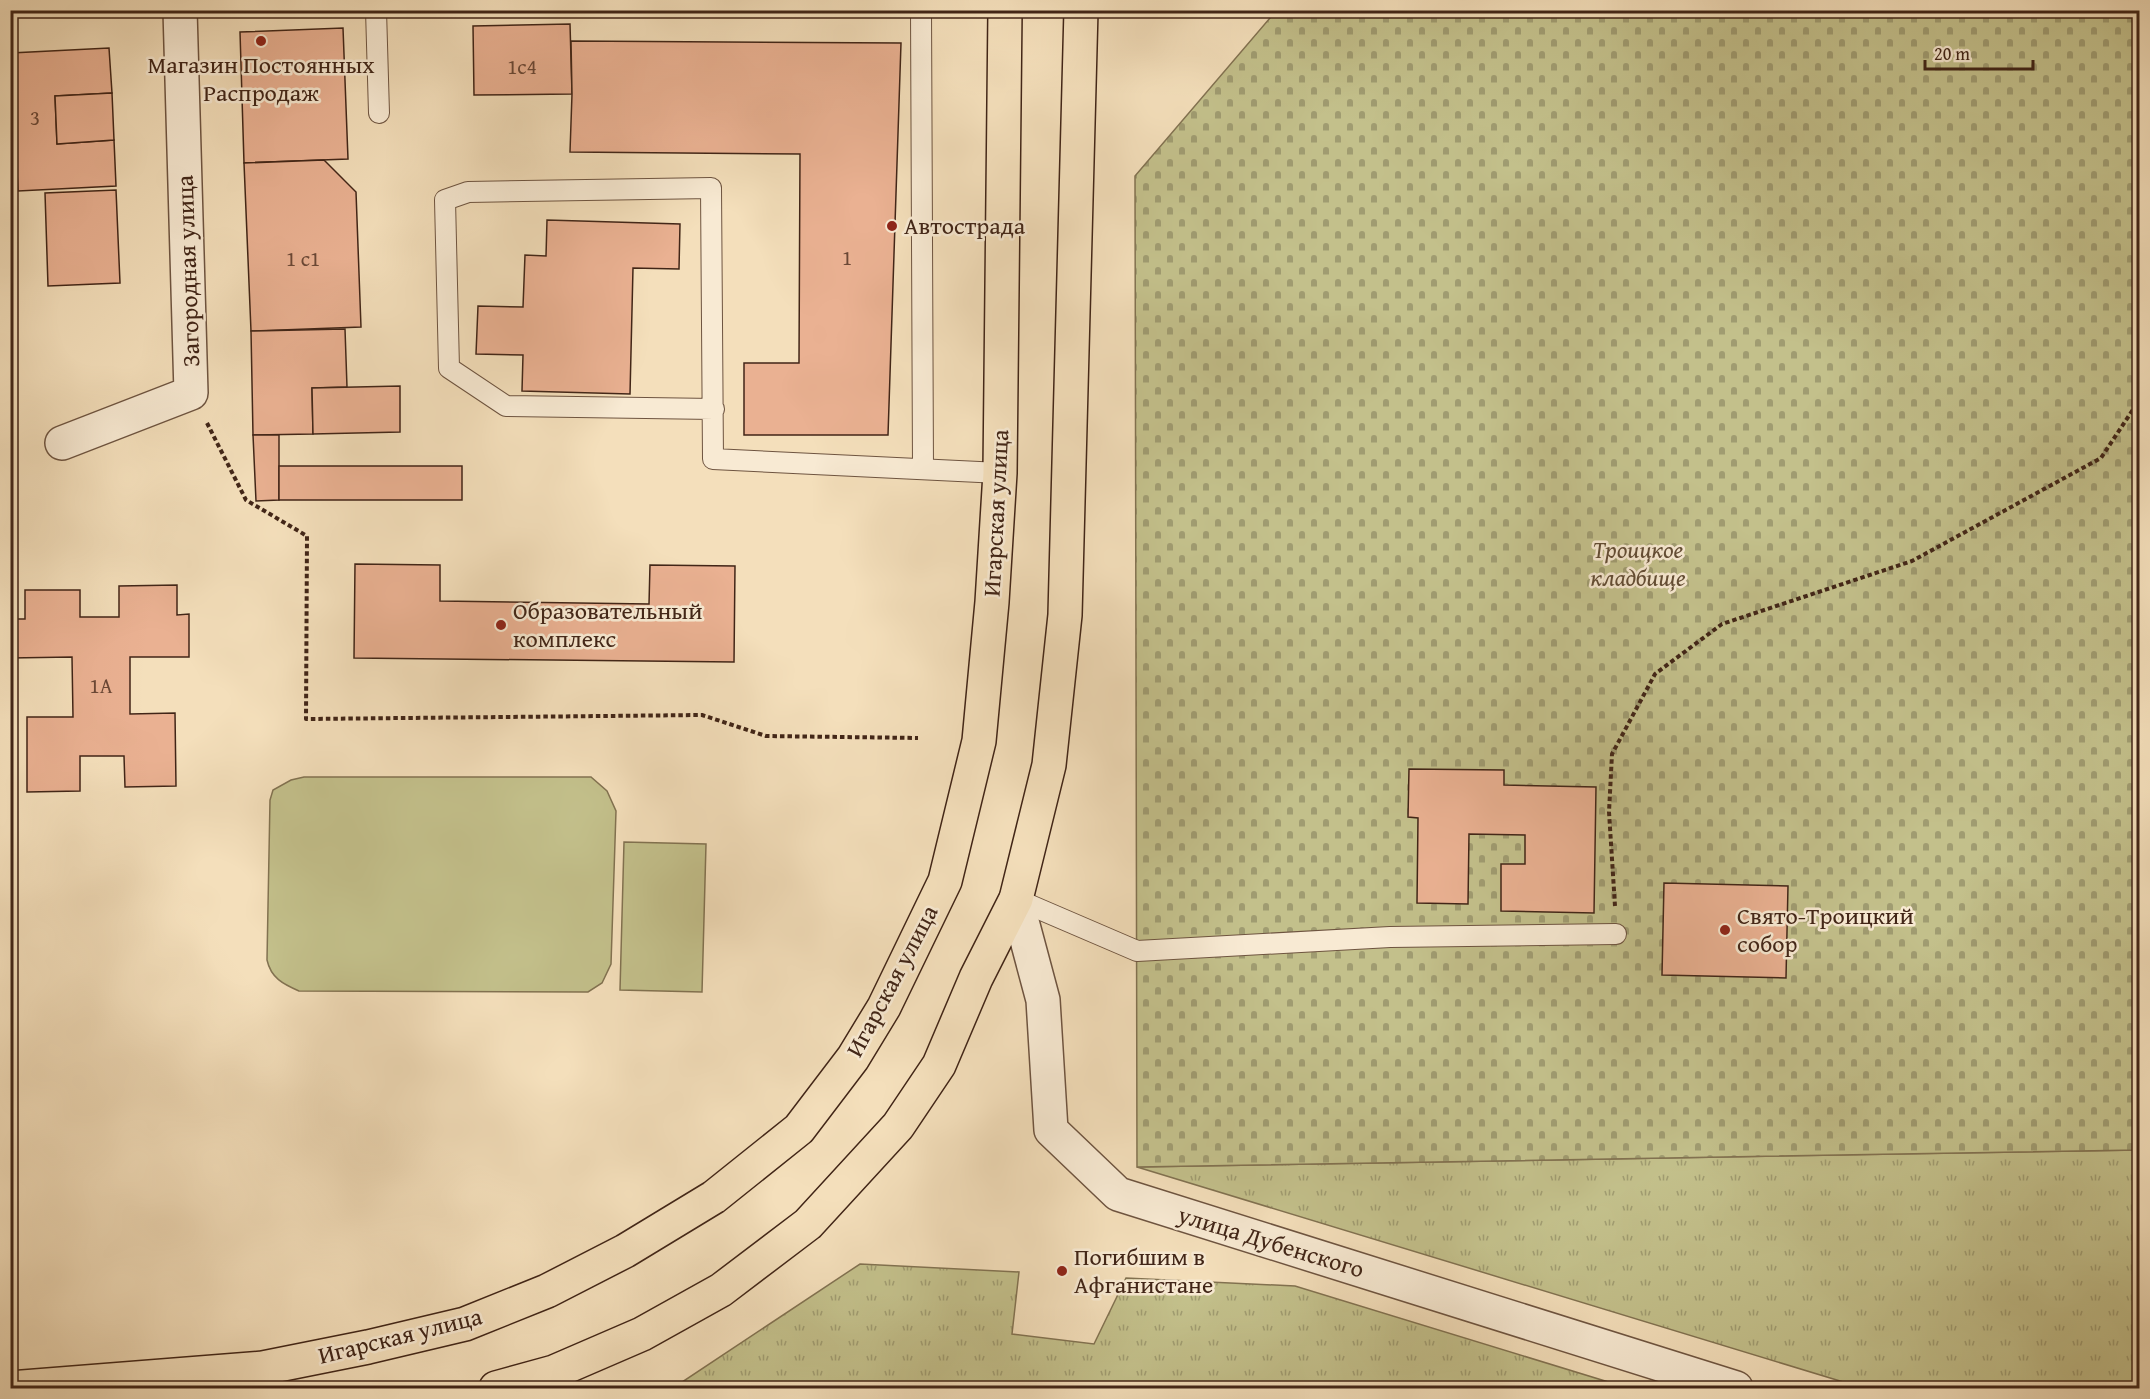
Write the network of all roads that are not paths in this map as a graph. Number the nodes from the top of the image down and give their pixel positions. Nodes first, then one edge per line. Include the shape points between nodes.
1 (180, 10) edge
2 (376, 10) edge
3 (921, 10) edge
4 (1005, 10) edge
5 (1081, 10) edge
6 (379, 113) dead end
7 (714, 409) junction
8 (62, 443) dead end
9 (923, 468) junction
10 (1000, 473) junction
11 (1016, 899) junction
12 (1616, 934) road end
13 (10, 1389) edge
14 (496, 1389) edge
15 (1736, 1389) edge

1 - 8 street, Загородная улица via 191,393
2 - 6 lane
3 - 9 lane
4 - 10 main road, Игарская улица
5 - 11 main road via 1065,615 1049,765
7 - 7 lane via 506,406 450,368 445,200 468,192 711,188
7 - 9 lane via 713,459
9 - 10 lane
10 - 13 main road, Игарская улица via 980,741 945,881 884,1007 853,1058 799,1129 714,1197 625,1251 547,1291 465,1324 263,1368
11 - 12 lane via 1137,951 1390,937
11 - 14 main road via 976,978 939,1065 898,1126 808,1224 721,1290 642,1334 554,1372
11 - 15 street, улица Дубенского via 1043,1000 1051,1130 1118,1194

